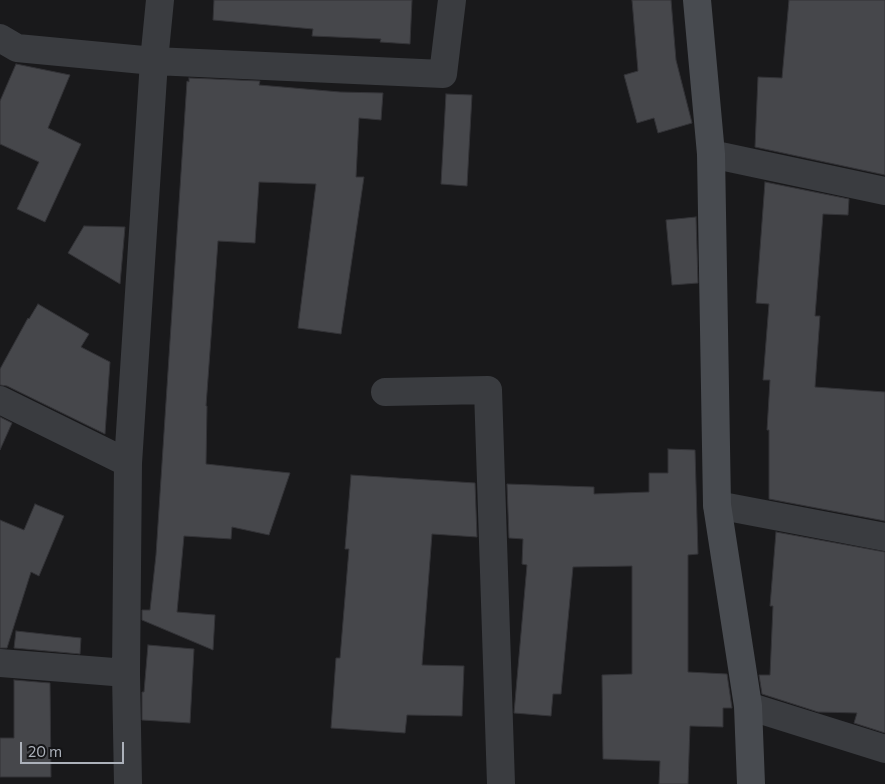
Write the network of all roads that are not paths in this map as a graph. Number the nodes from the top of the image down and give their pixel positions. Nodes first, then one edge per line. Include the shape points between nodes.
1 (160, 0) edge
2 (452, 0) edge
3 (696, 0) edge
4 (0, 38) edge
5 (154, 61) junction
6 (712, 154) junction
7 (885, 191) edge
8 (385, 392) dead end
9 (0, 400) edge
10 (128, 463) junction
11 (718, 505) junction
12 (885, 537) edge
13 (0, 663) edge
14 (126, 673) junction
15 (748, 706) junction
16 (885, 748) edge
17 (128, 784) edge
18 (501, 784) edge
19 (751, 784) edge

1 - 5 street
2 - 5 street via 443,74
3 - 6 street
4 - 5 street via 17,48
5 - 10 street
6 - 7 street
6 - 11 street
8 - 18 street via 488,390
9 - 10 street
10 - 14 street
11 - 12 street
11 - 15 street
13 - 14 street
14 - 17 street
15 - 16 street
15 - 19 street

